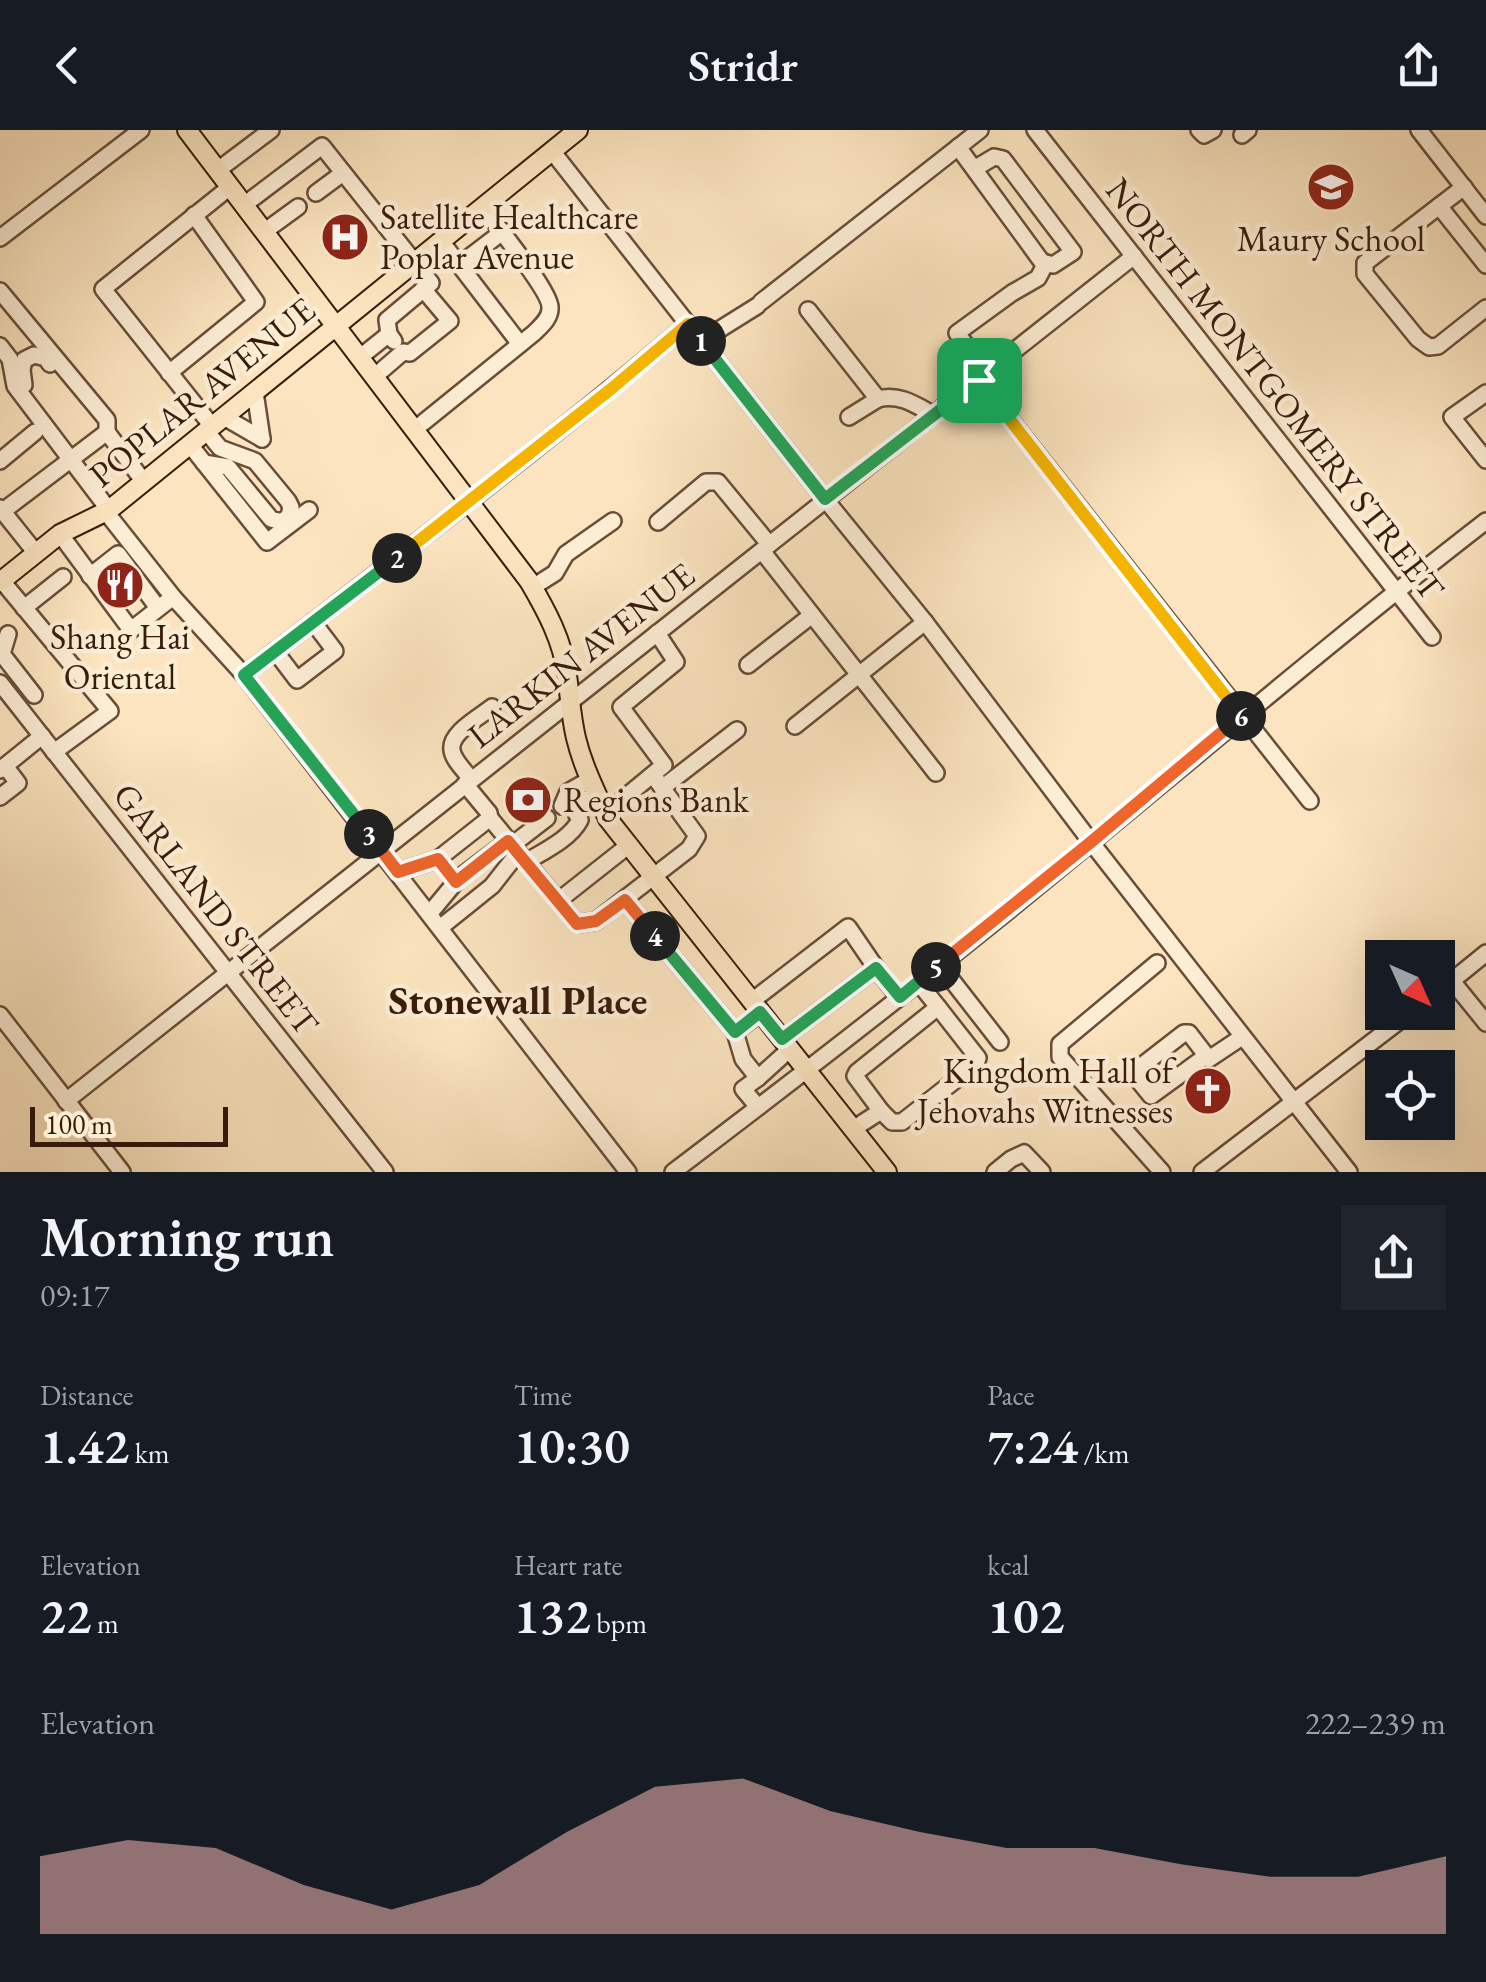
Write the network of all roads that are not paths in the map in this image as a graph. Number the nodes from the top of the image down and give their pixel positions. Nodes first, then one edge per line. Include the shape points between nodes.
1 (141, 130) edge
2 (272, 130) edge
3 (578, 130) edge
4 (980, 130) edge
5 (1035, 130) edge
6 (1199, 130) edge
7 (1213, 130) edge
8 (1419, 130) edge
9 (190, 131) edge
10 (958, 147) junction
11 (552, 151) junction
12 (218, 170) junction
13 (974, 170) junction
14 (343, 172) junction
15 (271, 184) junction
16 (230, 187) junction
17 (1464, 187) junction
18 (316, 193) dead end
19 (244, 205) junction
20 (1439, 206) junction
21 (483, 207) junction
22 (1486, 216) edge
23 (188, 219) junction
24 (265, 231) junction
25 (502, 233) junction
26 (0, 238) edge
27 (441, 241) junction
28 (1134, 256) junction
29 (416, 262) junction
30 (1046, 263) junction
31 (459, 265) junction
32 (1486, 265) edge
33 (423, 289) junction
34 (0, 291) edge
35 (1486, 308) edge
36 (808, 310) dead end
37 (688, 324) junction
38 (336, 326) junction
39 (389, 334) junction
40 (701, 341) junction
41 (520, 344) junction
42 (0, 346) edge
43 (402, 352) junction
44 (359, 358) junction
45 (57, 366) junction
46 (169, 373) junction
47 (374, 377) junction
48 (983, 378) junction
49 (255, 392) junction
50 (1486, 393) edge
51 (878, 399) junction
52 (934, 415) junction
53 (849, 417) dead end
54 (219, 421) junction
55 (414, 430) junction
56 (35, 432) dead end
57 (107, 432) junction
58 (190, 445) junction
59 (68, 454) junction
60 (1486, 460) edge
61 (0, 461) edge
62 (204, 463) junction
63 (144, 482) junction
64 (825, 499) junction
65 (470, 502) junction
66 (1, 509) edge
67 (309, 510) dead end
68 (108, 511) junction
69 (613, 521) dead end
70 (1486, 521) edge
71 (658, 522) dead end
72 (60, 534) junction
73 (765, 548) junction
74 (36, 553) junction
75 (90, 576) junction
76 (64, 577) dead end
77 (1, 581) edge
78 (533, 588) junction
79 (1394, 592) junction
80 (173, 596) junction
81 (24, 608) junction
82 (158, 608) junction
83 (812, 614) junction
84 (313, 622) junction
85 (925, 622) junction
86 (657, 633) junction
87 (8, 634) dead end
88 (1432, 637) dead end
89 (275, 651) junction
90 (4, 665) edge
91 (748, 665) dead end
92 (860, 674) junction
93 (244, 675) junction
94 (0, 683) edge
95 (34, 695) dead end
96 (569, 702) junction
97 (492, 707) dead end
98 (1242, 716) junction
99 (795, 726) dead end
100 (737, 730) dead end
101 (42, 736) junction
102 (54, 752) junction
103 (2, 768) edge
104 (936, 772) dead end
105 (468, 781) junction
106 (657, 781) junction
107 (593, 787) junction
108 (0, 797) edge
109 (1310, 801) dead end
110 (562, 806) dead end
111 (606, 814) junction
112 (490, 818) junction
113 (547, 818) dead end
114 (1091, 842) junction
115 (629, 845) junction
116 (381, 850) junction
117 (516, 851) junction
118 (438, 859) junction
119 (398, 872) junction
120 (655, 878) junction
121 (456, 882) junction
122 (625, 900) junction
123 (558, 901) junction
124 (430, 913) junction
125 (440, 927) junction
126 (1486, 953) edge
127 (1157, 963) dead end
128 (940, 964) junction
129 (876, 968) junction
130 (227, 973) junction
131 (1455, 979) edge
132 (918, 982) junction
133 (1455, 985) edge
134 (900, 997) junction
135 (756, 1006) junction
136 (938, 1007) junction
137 (0, 1015) edge
138 (1486, 1023) edge
139 (1388, 1030) edge
140 (735, 1032) junction
141 (1242, 1036) junction
142 (1000, 1042) dead end
143 (786, 1044) junction
144 (1206, 1056) junction
145 (806, 1070) junction
146 (758, 1078) junction
147 (66, 1101) junction
148 (1294, 1103) junction
149 (758, 1108) junction
150 (881, 1110) junction
151 (853, 1128) junction
152 (122, 1172) edge
153 (384, 1172) edge
154 (628, 1172) edge
155 (673, 1172) edge
156 (888, 1172) edge
157 (994, 1172) edge
158 (1042, 1172) edge
159 (1162, 1172) edge
160 (1202, 1172) edge
161 (1349, 1172) edge

1 - 26 street
2 - 12 street
3 - 11 main road, POPLAR AVENUE
4 - 10 street
5 - 28 street, NORTH MONTGOMERY STREET
6 - 7 street
8 - 17 street
9 - 12 main road
10 - 13 street
10 - 40 street via 760,304
11 - 21 main road, POPLAR AVENUE
11 - 37 street
12 - 16 main road
13 - 30 street
13 - 30 street via 1002,159 1073,252
14 - 15 street via 322,146
14 - 18 street
14 - 29 street
15 - 19 street
15 - 24 street via 295,209
16 - 19 main road
16 - 23 street
17 - 20 street
17 - 22 street
19 - 24 main road
20 - 32 street
20 - 35 street via 1365,262 1365,274 1430,347
21 - 25 street
21 - 27 main road, POPLAR AVENUE
23 - 46 street via 103,288
23 - 46 street via 256,302
24 - 38 main road
25 - 31 street
25 - 41 street via 546,291 551,308
27 - 29 main road, POPLAR AVENUE
27 - 31 street
28 - 48 street, LARKIN AVENUE
28 - 79 street, NORTH MONTGOMERY STREET
29 - 33 street via 431,283
29 - 38 main road, POPLAR AVENUE
30 - 48 street via 1038,278 957,333
31 - 41 street
33 - 39 street via 387,320
33 - 43 street via 450,321 410,353
34 - 45 street
36 - 51 street
37 - 40 street
37 - 65 street
38 - 44 main road
38 - 49 main road, POPLAR AVENUE
39 - 43 street
39 - 44 street
40 - 64 street
41 - 55 street
42 - 59 street via 15,386
43 - 47 street
44 - 47 main road
45 - 57 street via 107,420
45 - 59 street via 34,355 24,360 22,376 24,390
46 - 54 street
47 - 55 main road
48 - 52 street, LARKIN AVENUE
48 - 98 street
49 - 54 main road, POPLAR AVENUE
49 - 54 street via 259,428
50 - 60 street via 1452,418
51 - 52 street via 910,402
51 - 53 street
52 - 64 street, LARKIN AVENUE
54 - 58 main road, POPLAR AVENUE
54 - 62 street via 220,448 255,461 288,501 289,516 271,520 228,467
55 - 65 main road
56 - 61 street
57 - 59 street
57 - 63 street
58 - 62 street
58 - 63 main road, POPLAR AVENUE
59 - 66 street
59 - 68 street
62 - 67 street via 266,542
63 - 68 main road, POPLAR AVENUE
64 - 73 street, LARKIN AVENUE
64 - 85 street
65 - 78 main road
65 - 84 street
66 - 74 street
68 - 72 main road, POPLAR AVENUE
68 - 80 street
69 - 78 street
70 - 79 street
71 - 73 street via 706,482 718,482
72 - 74 main road, POPLAR AVENUE
72 - 75 street
73 - 83 street
73 - 86 street, LARKIN AVENUE
74 - 77 main road, POPLAR AVENUE
75 - 82 street via 131,630
75 - 82 street via 118,554
76 - 81 street
77 - 81 street
78 - 96 main road via 560,644
79 - 88 street, NORTH MONTGOMERY STREET
79 - 98 street
80 - 82 street
80 - 93 street
81 - 102 street via 110,711
83 - 91 street
83 - 92 street
84 - 89 street
84 - 89 street via 335,651 298,680
85 - 92 street
85 - 114 street
86 - 96 street, LARKIN AVENUE
86 - 106 street via 676,662 621,707 664,765
87 - 90 street
89 - 93 street
90 - 95 street
92 - 99 street
92 - 104 street
93 - 116 street
94 - 101 street, GARLAND STREET
96 - 105 street, LARKIN AVENUE
96 - 107 main road
97 - 105 street via 454,737 451,748
98 - 109 street
98 - 114 street
100 - 106 street
101 - 102 street, GARLAND STREET
101 - 103 street
102 - 130 street, GARLAND STREET
103 - 108 street via 18,782
105 - 112 street
105 - 116 street, LARKIN AVENUE
106 - 111 street
106 - 120 street via 697,836
107 - 110 street via 568,792
107 - 111 main road
107 - 117 street via 577,805 578,826 550,848
111 - 115 main road
112 - 117 street
112 - 118 street
113 - 117 street
114 - 128 street
114 - 141 street
115 - 120 main road
115 - 123 street
116 - 119 street
116 - 130 street, LARKIN AVENUE
117 - 121 street
117 - 123 street
117 - 125 street via 492,886
118 - 119 street
118 - 121 street
119 - 124 street
120 - 122 street
120 - 135 main road
121 - 124 street
122 - 123 street via 596,921 577,924
122 - 140 street
124 - 125 street
125 - 154 street
126 - 131 street
127 - 159 street via 1060,1044 1060,1057
128 - 132 street
128 - 142 street
129 - 134 street
129 - 135 street via 848,928
129 - 143 street
130 - 147 street, LARKIN AVENUE
130 - 153 street, GARLAND STREET
132 - 134 street
132 - 136 street
133 - 138 street
134 - 145 street
135 - 140 street
135 - 143 main road
136 - 150 street via 857,1072
136 - 150 street via 976,1064 902,1122
137 - 147 street
139 - 148 street
140 - 146 street
141 - 144 street via 1213,1058
141 - 148 street
143 - 145 main road
143 - 146 street
144 - 144 street via 1184,1032 1134,1074 1151,1096
145 - 149 street
145 - 151 main road
146 - 149 street via 743,1089
147 - 152 street
148 - 160 street
148 - 161 street
149 - 155 street
150 - 151 street
151 - 156 main road
157 - 158 street via 1024,1153

